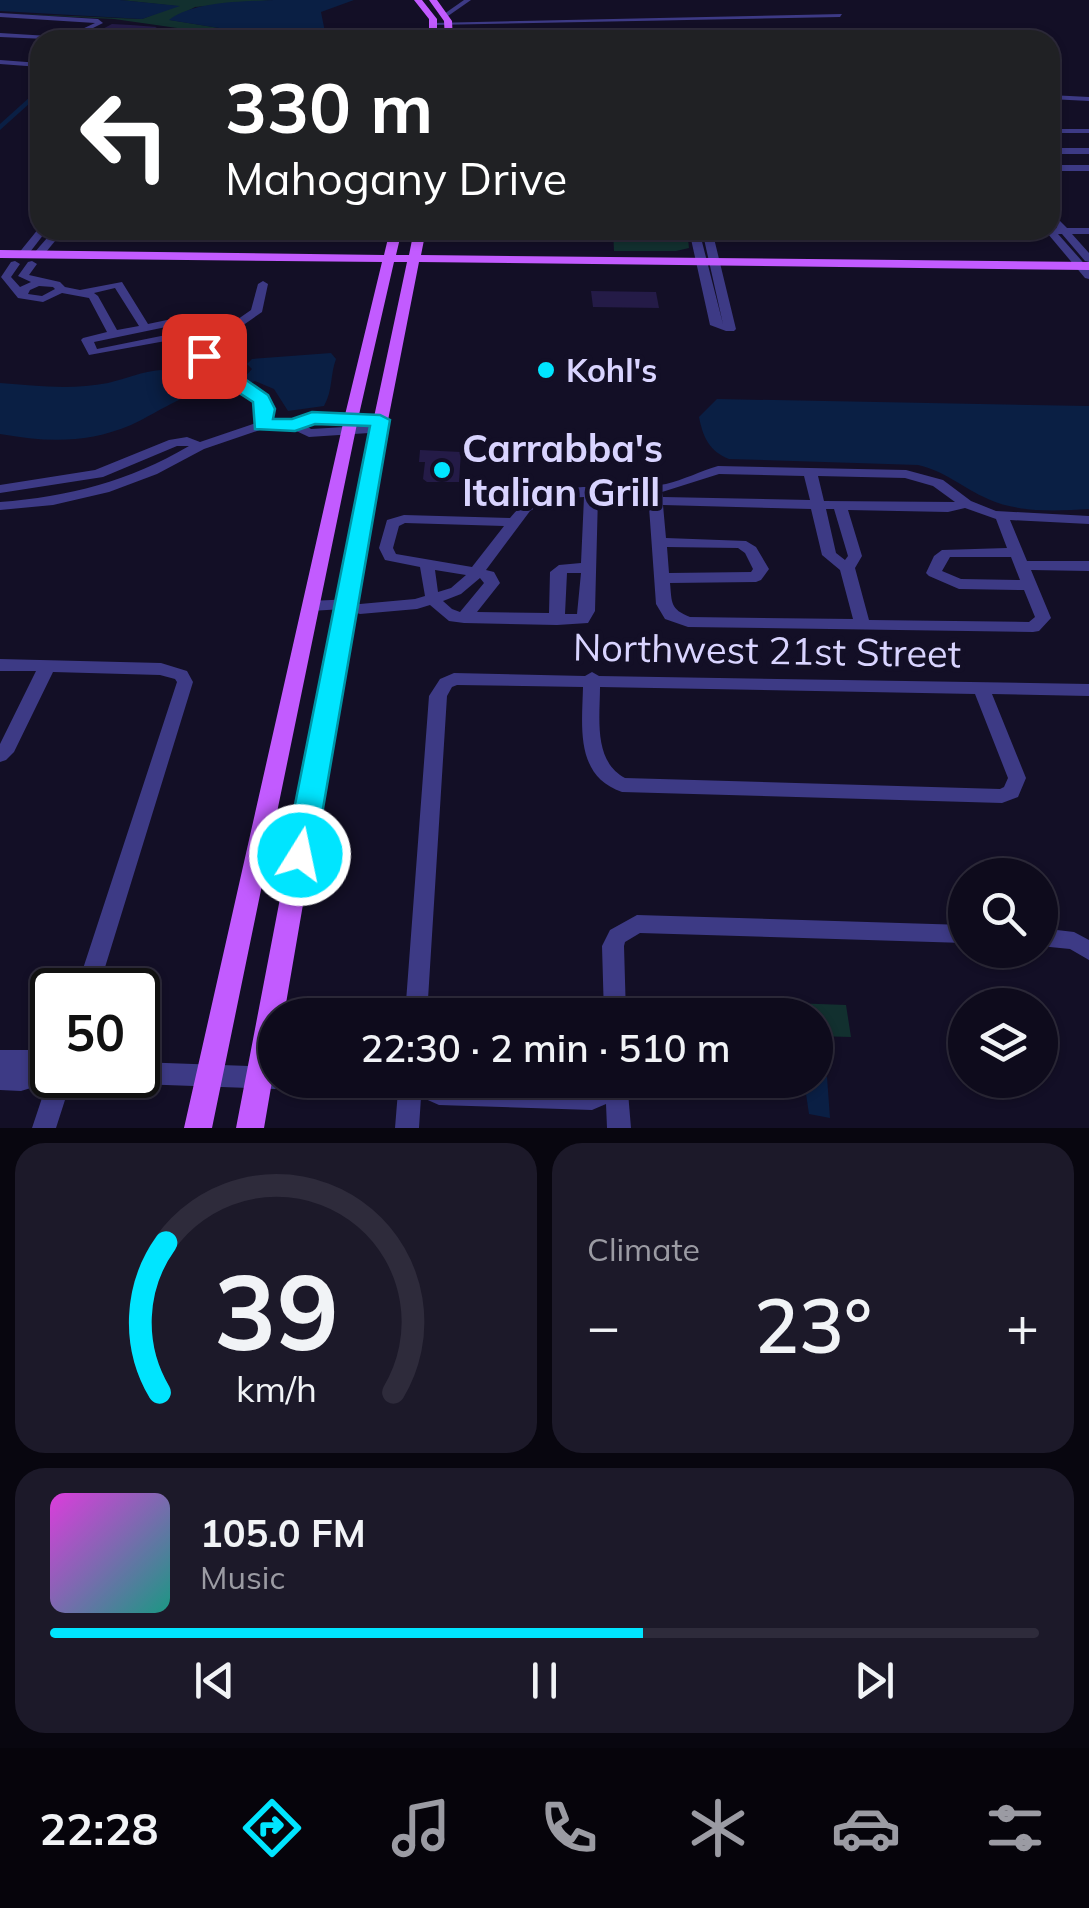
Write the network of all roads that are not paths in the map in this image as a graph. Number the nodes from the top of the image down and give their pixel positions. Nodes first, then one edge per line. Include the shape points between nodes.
1 (418, 0) edge
2 (432, 0) edge
3 (468, 0) edge
4 (840, 15) dead end
5 (448, 21) junction
6 (523, 21) junction
7 (580, 21) dead end
8 (434, 24) junction
9 (87, 30) edge
10 (434, 30) edge
11 (448, 30) edge
12 (0, 31) edge
13 (30, 35) edge
14 (30, 42) edge
15 (0, 62) edge
16 (30, 64) edge
17 (1060, 93) edge
18 (1089, 99) edge
19 (1060, 118) edge
20 (1089, 130) edge
21 (1074, 131) junction
22 (1060, 136) edge
23 (1060, 140) edge
24 (1089, 140) edge
25 (1060, 148) edge
26 (1089, 151) edge
27 (1060, 168) edge
28 (1089, 168) edge
29 (1060, 226) edge
30 (1060, 231) edge
31 (1064, 231) junction
32 (1089, 231) edge
33 (37, 240) edge
34 (48, 240) edge
35 (393, 240) edge
36 (418, 240) edge
37 (698, 240) edge
38 (708, 240) edge
39 (1059, 240) edge
40 (68, 255) junction
41 (27, 259) junction
42 (0, 260) edge
43 (387, 264) junction
44 (414, 264) junction
45 (709, 269) junction
46 (1087, 269) edge
47 (28, 280) junction
48 (264, 284) dead end
49 (54, 285) junction
50 (10, 289) edge
51 (87, 290) junction
52 (145, 328) junction
53 (114, 334) junction
54 (262, 425) junction
55 (350, 425) junction
56 (380, 425) junction
57 (200, 446) junction
58 (810, 472) junction
59 (0, 488) edge
60 (591, 491) junction
61 (657, 495) junction
62 (816, 504) junction
63 (966, 504) junction
64 (840, 505) junction
65 (0, 506) edge
66 (1002, 517) junction
67 (1089, 520) edge
68 (514, 522) junction
69 (660, 542) junction
70 (1019, 559) junction
71 (427, 562) junction
72 (1089, 566) edge
73 (589, 568) junction
74 (847, 568) junction
75 (476, 572) junction
76 (663, 578) junction
77 (1029, 586) junction
78 (435, 599) junction
79 (345, 605) junction
80 (311, 606) junction
81 (464, 618) junction
82 (557, 620) junction
83 (863, 626) junction
84 (0, 665) edge
85 (48, 666) junction
86 (592, 678) junction
87 (981, 687) junction
88 (1089, 690) edge
89 (0, 754) edge
90 (948, 933) edge
91 (1058, 937) edge
92 (1088, 950) edge
93 (94, 968) edge
94 (280, 998) edge
95 (417, 998) edge
96 (615, 998) edge
97 (0, 1060) edge
98 (30, 1061) edge
99 (160, 1075) edge
100 (209, 1076) junction
101 (30, 1078) edge
102 (258, 1078) edge
103 (0, 1079) edge
104 (49, 1098) edge
105 (260, 1098) edge
106 (410, 1098) edge
107 (561, 1098) edge
108 (593, 1098) edge
109 (614, 1098) edge
110 (44, 1128) edge
111 (198, 1128) edge
112 (250, 1128) edge
113 (406, 1128) edge
114 (619, 1128) edge

1 - 8 main road
2 - 5 main road
3 - 5 street
4 - 6 street
5 - 6 street
5 - 8 street
5 - 11 main road
6 - 7 street
8 - 10 main road
9 - 12 street via 100,22
12 - 13 street
12 - 14 street
15 - 16 street
17 - 18 street
19 - 21 street
20 - 21 street
21 - 22 street
23 - 24 street
25 - 26 street
27 - 28 street
29 - 31 street
30 - 31 street
31 - 32 street
31 - 46 street
33 - 41 street
34 - 41 street
35 - 43 main road
36 - 44 main road
37 - 45 street
38 - 45 street
39 - 46 street
40 - 41 main road
40 - 41 main road
40 - 43 main road
41 - 42 main road
41 - 42 main road
41 - 43 main road
41 - 47 street via 22,274
41 - 50 street via 6,275
43 - 44 main road
43 - 55 main road
44 - 45 main road
44 - 56 main road
45 - 45 street via 730,329 716,326
45 - 46 main road
47 - 49 street
47 - 50 street
48 - 54 street via 256,312 206,350 208,363 262,399
49 - 50 street
49 - 50 street via 42,299
49 - 51 street
51 - 52 street via 118,284
51 - 53 street
52 - 53 street
52 - 53 street via 174,326 171,336 94,353 87,340
54 - 55 street via 295,425 309,433
54 - 57 street
55 - 56 street
55 - 80 main road
56 - 79 main road
57 - 59 street via 174,443 98,474
57 - 65 street via 123,484
58 - 61 street via 718,470
58 - 62 street
58 - 63 street via 919,476
60 - 61 street
60 - 68 street via 539,498
60 - 73 street
61 - 62 street
61 - 69 street
62 - 64 street
62 - 74 street via 829,555
63 - 64 street
63 - 66 street
64 - 74 street via 855,556
66 - 67 street
66 - 70 street
68 - 71 street via 392,523 386,554
68 - 75 street
69 - 76 street
69 - 76 street via 741,544 761,569 740,580
70 - 72 street
70 - 77 street
70 - 77 street via 947,553 934,574 959,584
71 - 75 street
71 - 78 street via 427,589
73 - 82 street via 585,616
73 - 82 street via 558,572
74 - 83 street
75 - 78 street via 456,592
75 - 81 street via 492,583
76 - 83 street via 666,610 688,622
77 - 83 street via 1043,618 1033,627
78 - 79 street
78 - 81 street via 447,613
79 - 80 street
79 - 94 main road
80 - 100 main road
81 - 82 street
84 - 85 street
85 - 89 street
85 - 93 street via 160,669 181,676 183,693
86 - 87 street, Northwest 21st Street
86 - 87 street via 597,769 622,785 992,797 1011,792 1017,778
86 - 95 street, Northwest 21st Street via 464,676 446,683 438,696
87 - 88 street, Northwest 21st Street
90 - 96 street via 650,923 626,929 613,946
91 - 92 street
97 - 98 street
99 - 100 street
100 - 102 street
100 - 111 main road
101 - 103 street
104 - 110 street
105 - 112 main road
106 - 113 street
107 - 108 street
109 - 114 street

